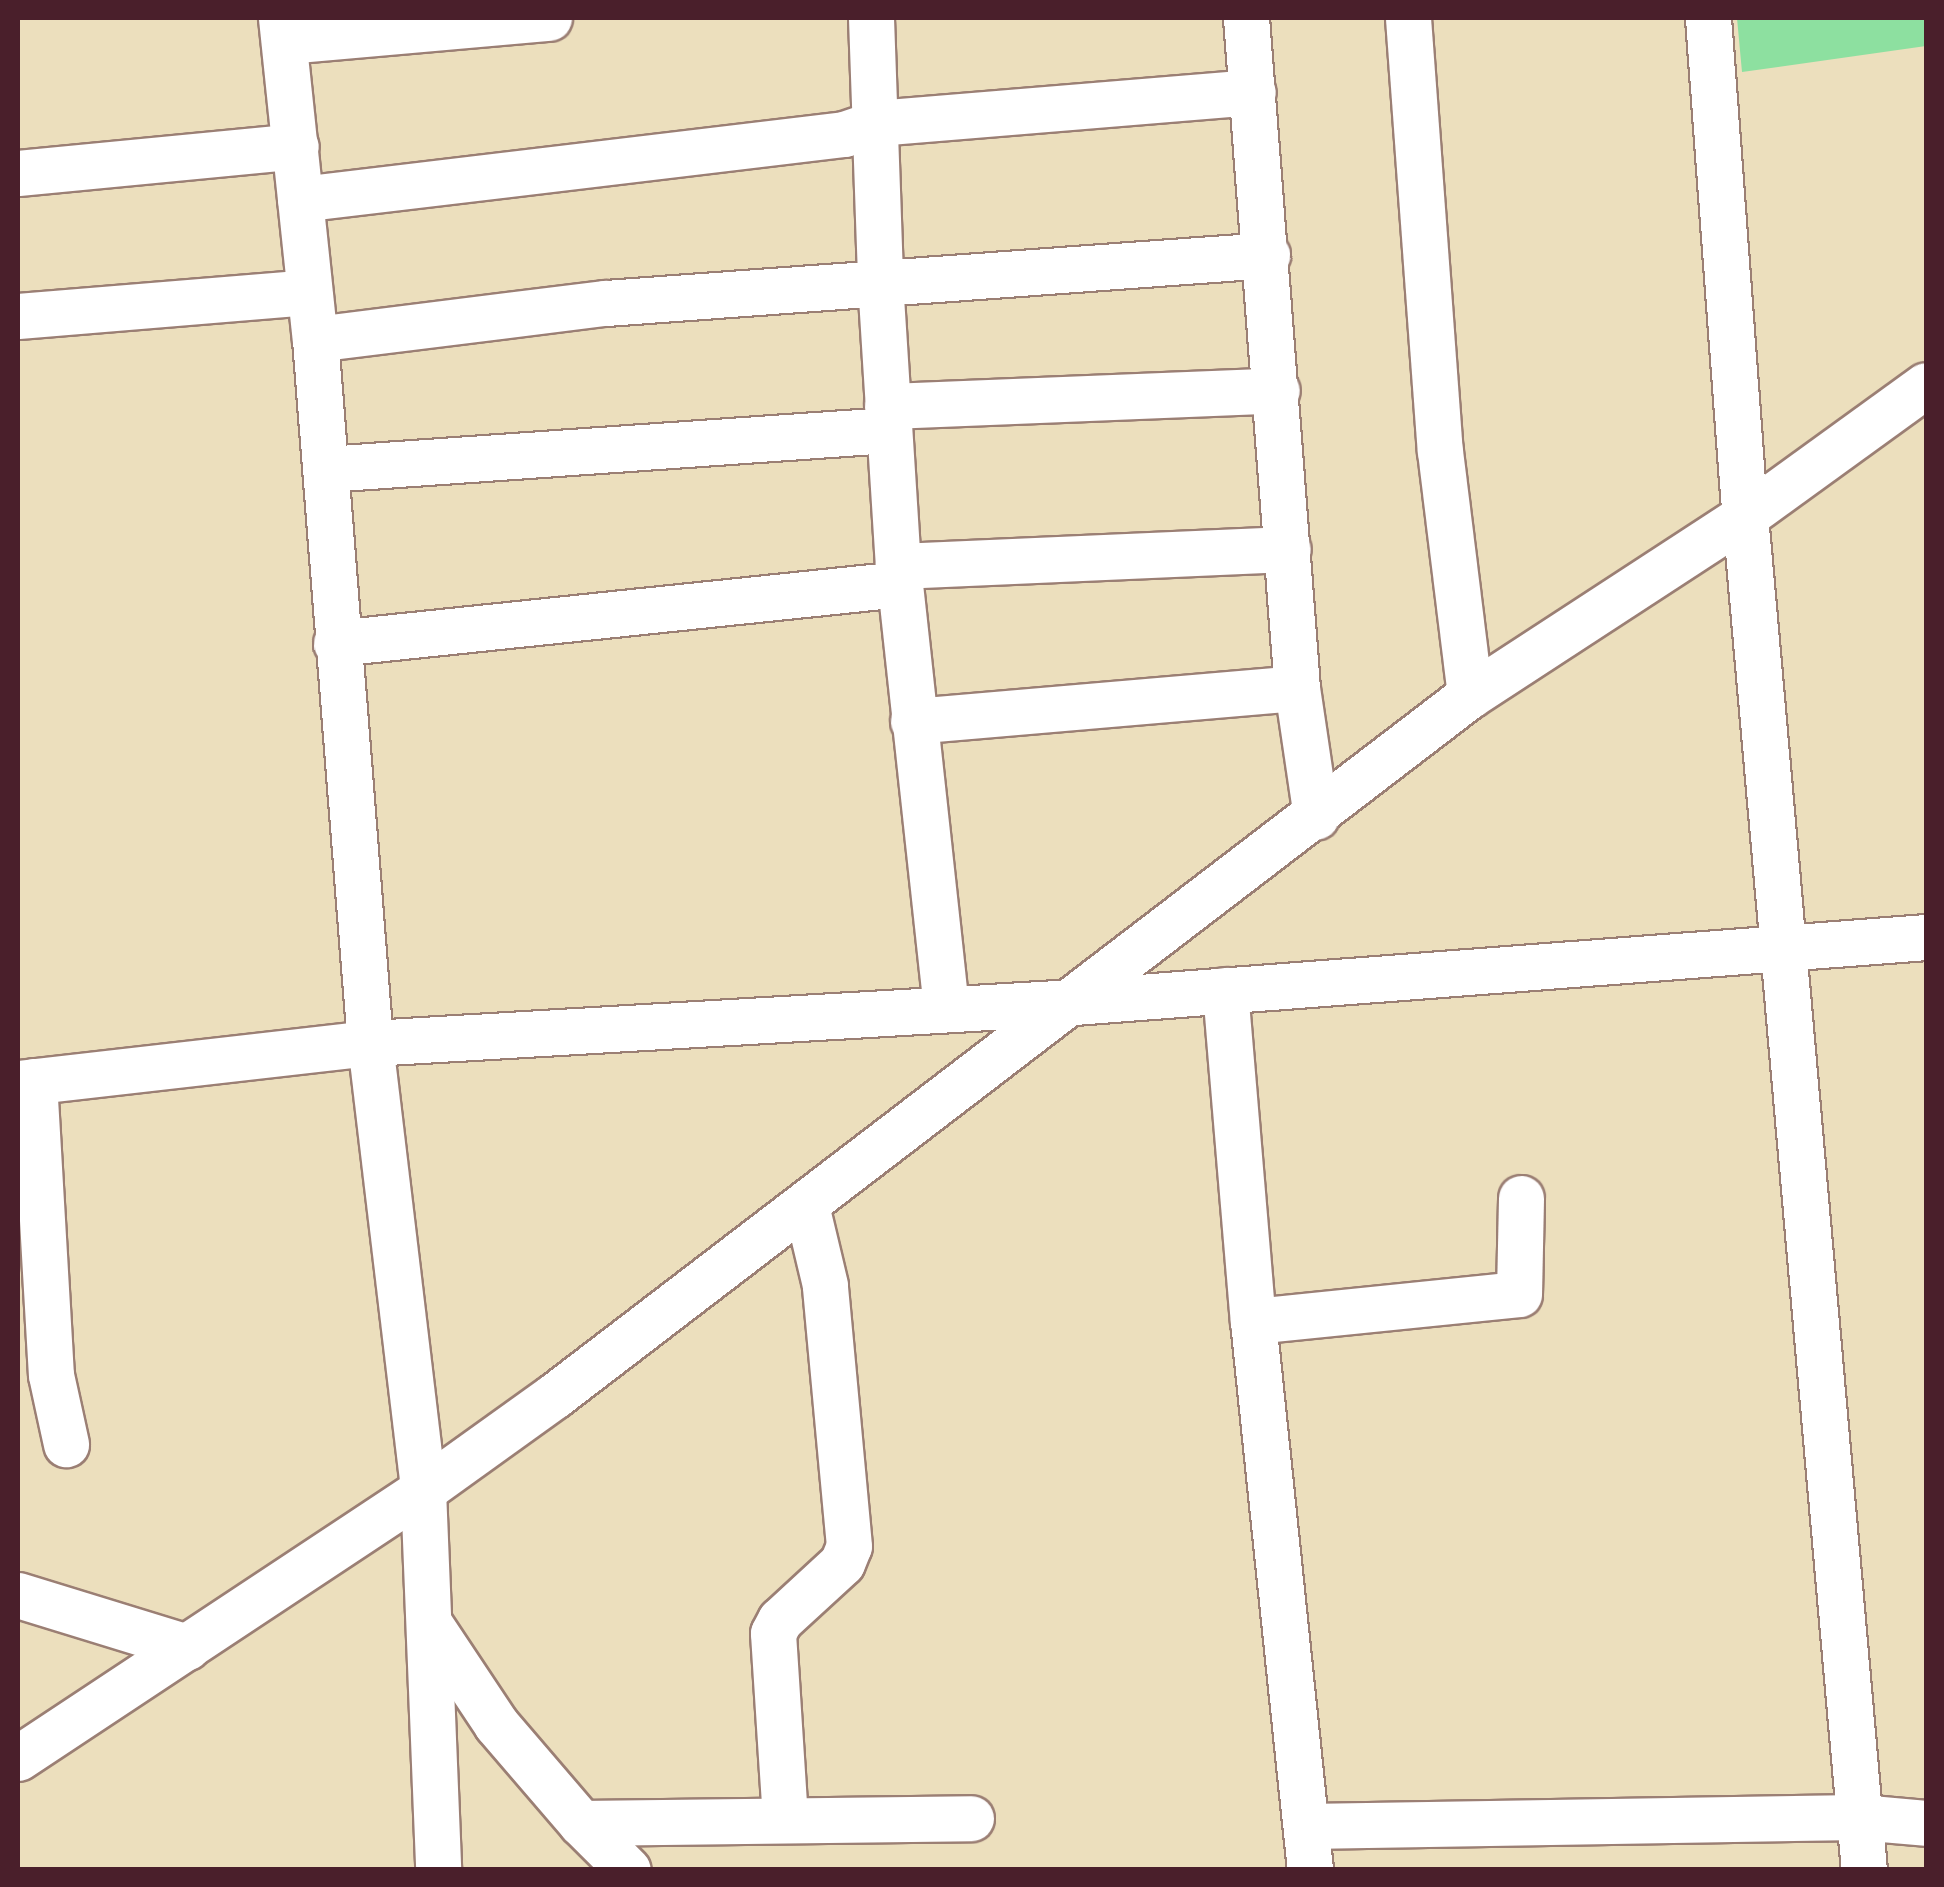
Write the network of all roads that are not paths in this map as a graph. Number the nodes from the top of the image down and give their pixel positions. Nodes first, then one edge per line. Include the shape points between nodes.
1 (549, 18) edge
2 (871, 18) edge
3 (1246, 18) edge
4 (1408, 18) edge
5 (1708, 18) edge
6 (283, 29) edge
7 (1253, 92) junction
8 (876, 123) junction
9 (296, 146) junction
10 (18, 173) edge
11 (300, 199) junction
12 (1267, 255) junction
13 (880, 281) junction
14 (308, 292) junction
15 (18, 316) edge
16 (315, 339) junction
17 (1926, 385) edge
18 (1277, 390) junction
19 (888, 418) junction
20 (326, 469) junction
21 (1745, 516) junction
22 (1288, 549) junction
23 (899, 575) junction
24 (336, 643) junction
25 (1297, 688) junction
26 (1470, 695) junction
27 (913, 721) junction
28 (1316, 816) junction
29 (1926, 936) edge
30 (1783, 945) junction
31 (1225, 990) junction
32 (1074, 1002) junction
33 (946, 1008) junction
34 (370, 1043) junction
35 (26, 1082) edge
36 (1521, 1198) dead end
37 (806, 1205) junction
38 (1253, 1321) junction
39 (66, 1444) dead end
40 (423, 1490) junction
41 (18, 1595) edge
42 (432, 1626) junction
43 (187, 1647) junction
44 (18, 1758) edge
45 (1859, 1817) junction
46 (970, 1818) dead end
47 (785, 1819) junction
48 (581, 1823) junction
49 (1926, 1823) edge
50 (1308, 1848) edge
51 (438, 1870) edge
52 (628, 1870) edge
53 (1864, 1870) edge

1 - 6 street
2 - 8 street
3 - 7 street
4 - 26 street via 1440,451
5 - 21 street
6 - 9 street
7 - 8 street
7 - 12 street
8 - 11 street via 844,134
8 - 13 street
9 - 10 street
9 - 11 street
11 - 14 street
12 - 13 street
12 - 18 street
13 - 16 street via 606,303
13 - 19 street
14 - 15 street
14 - 16 street
16 - 20 street
17 - 21 street
18 - 19 street
18 - 22 street
19 - 20 street
19 - 23 street
20 - 24 street
21 - 26 street
21 - 30 street
22 - 23 street
22 - 25 street
23 - 24 street
23 - 27 street
24 - 34 street
25 - 27 street
25 - 28 street
26 - 28 street
27 - 33 street
28 - 32 street
29 - 30 street
30 - 31 street
30 - 45 street
31 - 32 street
31 - 38 street
32 - 33 street
32 - 37 street
33 - 34 street
34 - 35 street
34 - 40 street
35 - 39 street via 51,1375
36 - 38 street via 1519,1294
37 - 40 street
37 - 47 street via 824,1285 849,1546 842,1562 773,1632
38 - 50 street
40 - 42 street
40 - 43 street
41 - 43 street
42 - 48 street via 496,1724
42 - 51 street
43 - 44 street
45 - 49 street
45 - 50 street
45 - 53 street
46 - 47 street
47 - 48 street
48 - 52 street

